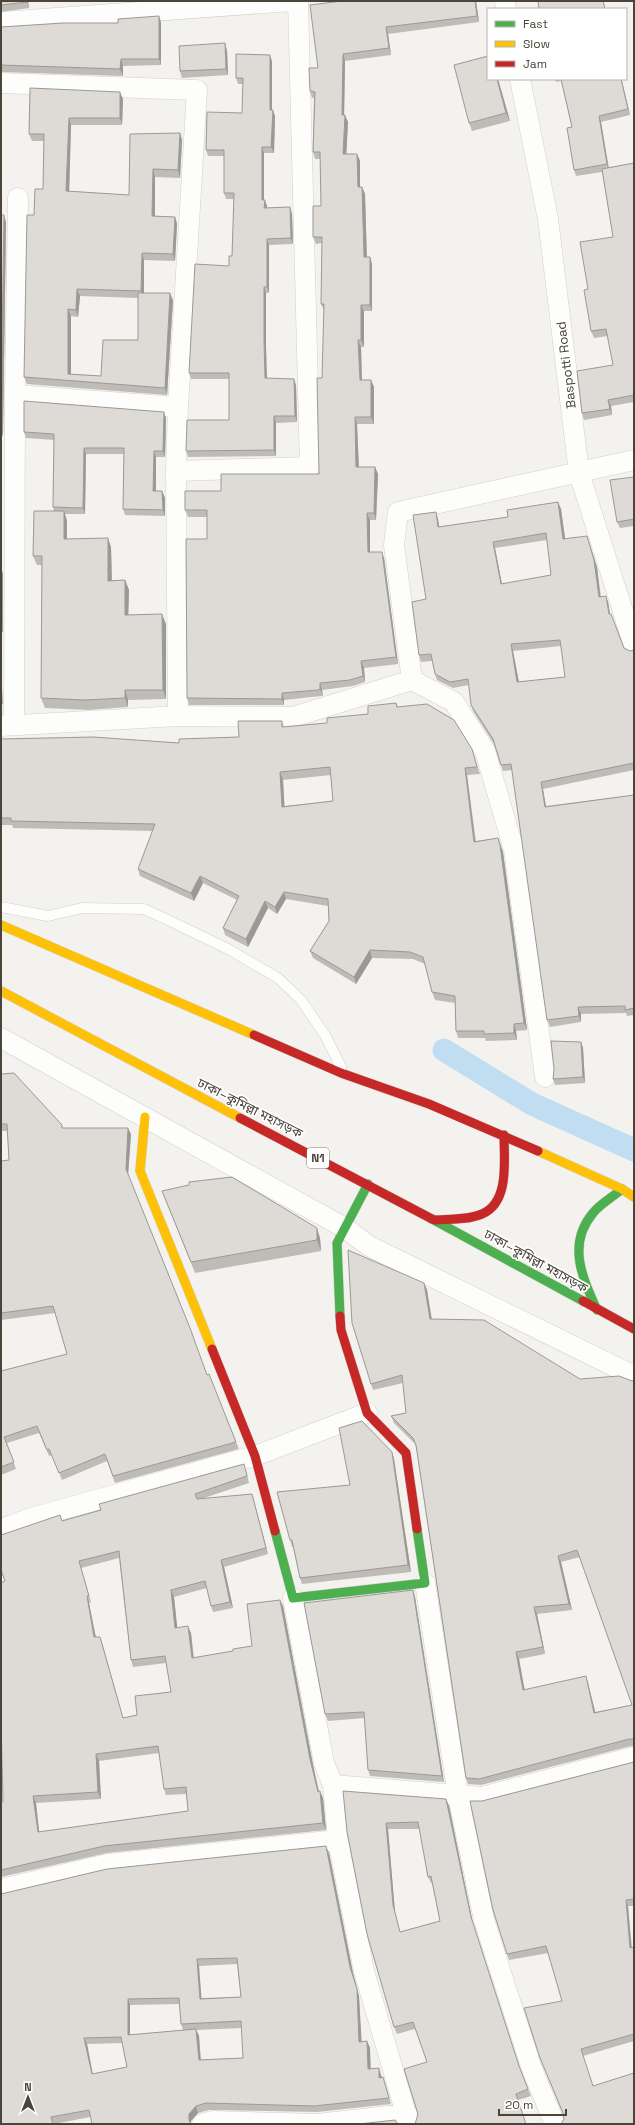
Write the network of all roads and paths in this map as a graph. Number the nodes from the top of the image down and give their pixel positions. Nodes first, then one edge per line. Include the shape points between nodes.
1 (292, 1) edge
2 (298, 1) edge
3 (1, 22) edge
4 (520, 80) edge
5 (1, 83) edge
6 (18, 198) dead end
7 (15, 396) junction
8 (178, 407) junction
9 (634, 460) edge
10 (176, 471) junction
11 (579, 473) junction
12 (634, 646) edge
13 (412, 680) junction
14 (178, 716) junction
15 (8, 725) edge
16 (1, 907) edge
17 (1, 925) edge
18 (1, 991) edge
19 (1, 1038) edge
20 (341, 1073) junction
21 (545, 1077) dead end
22 (145, 1117) junction
23 (504, 1135) junction
24 (368, 1184) junction
25 (622, 1189) junction
26 (634, 1197) edge
27 (435, 1220) junction
28 (346, 1228) junction
29 (597, 1310) junction
30 (634, 1329) edge
31 (634, 1376) edge
32 (366, 1413) junction
33 (255, 1456) junction
34 (1, 1529) edge
35 (424, 1583) junction
36 (293, 1598) junction
37 (634, 1757) edge
38 (333, 1786) junction
39 (458, 1795) junction
40 (338, 1840) junction
41 (1, 1888) edge
42 (408, 2119) edge
43 (202, 2124) edge
44 (555, 2124) edge

1 - 3 street
2 - 10 street via 310,467
4 - 11 street, Baspotti Road via 548,219
5 - 8 street via 197,90
6 - 7 street
7 - 8 street
7 - 15 street
8 - 10 street
9 - 11 street
10 - 14 street
11 - 12 street, Baspotti Road
11 - 13 street via 398,512 394,545
13 - 14 street via 293,717
13 - 21 street via 454,702 485,751 514,850
14 - 15 street
16 - 20 lane via 48,916 82,908 144,909 228,949 278,978 301,1000 325,1035 341,1067
17 - 20 main road
18 - 24 main road, ঢাকা–কুমিল্লা মহাসড়ক / N1
19 - 22 street
20 - 23 main road via 429,1104
22 - 28 street
22 - 33 main road via 140,1171
23 - 25 main road
23 - 27 main road via 501,1191 495,1205 482,1215
24 - 27 main road, ঢাকা–কুমিল্লা মহাসড়ক / N1
24 - 28 main road
25 - 26 main road
25 - 29 main road via 594,1212 580,1232 577,1262
27 - 29 main road, ঢাকা–কুমিল্লা মহাসড়ক / N1
28 - 31 street via 369,1246
28 - 32 main road via 337,1243 341,1330
29 - 30 main road, ঢাকা–কুমিল্লা মহাসড়ক / N1
32 - 33 street
32 - 35 main road via 406,1453
33 - 34 street via 31,1518
33 - 36 main road
35 - 36 main road
35 - 39 street
36 - 38 street via 324,1763
37 - 39 street via 482,1797
38 - 39 street
38 - 40 street
39 - 44 street via 484,1920 532,2069
40 - 41 street via 108,1864
40 - 42 street via 364,1971
42 - 43 street via 317,2124 212,2121

